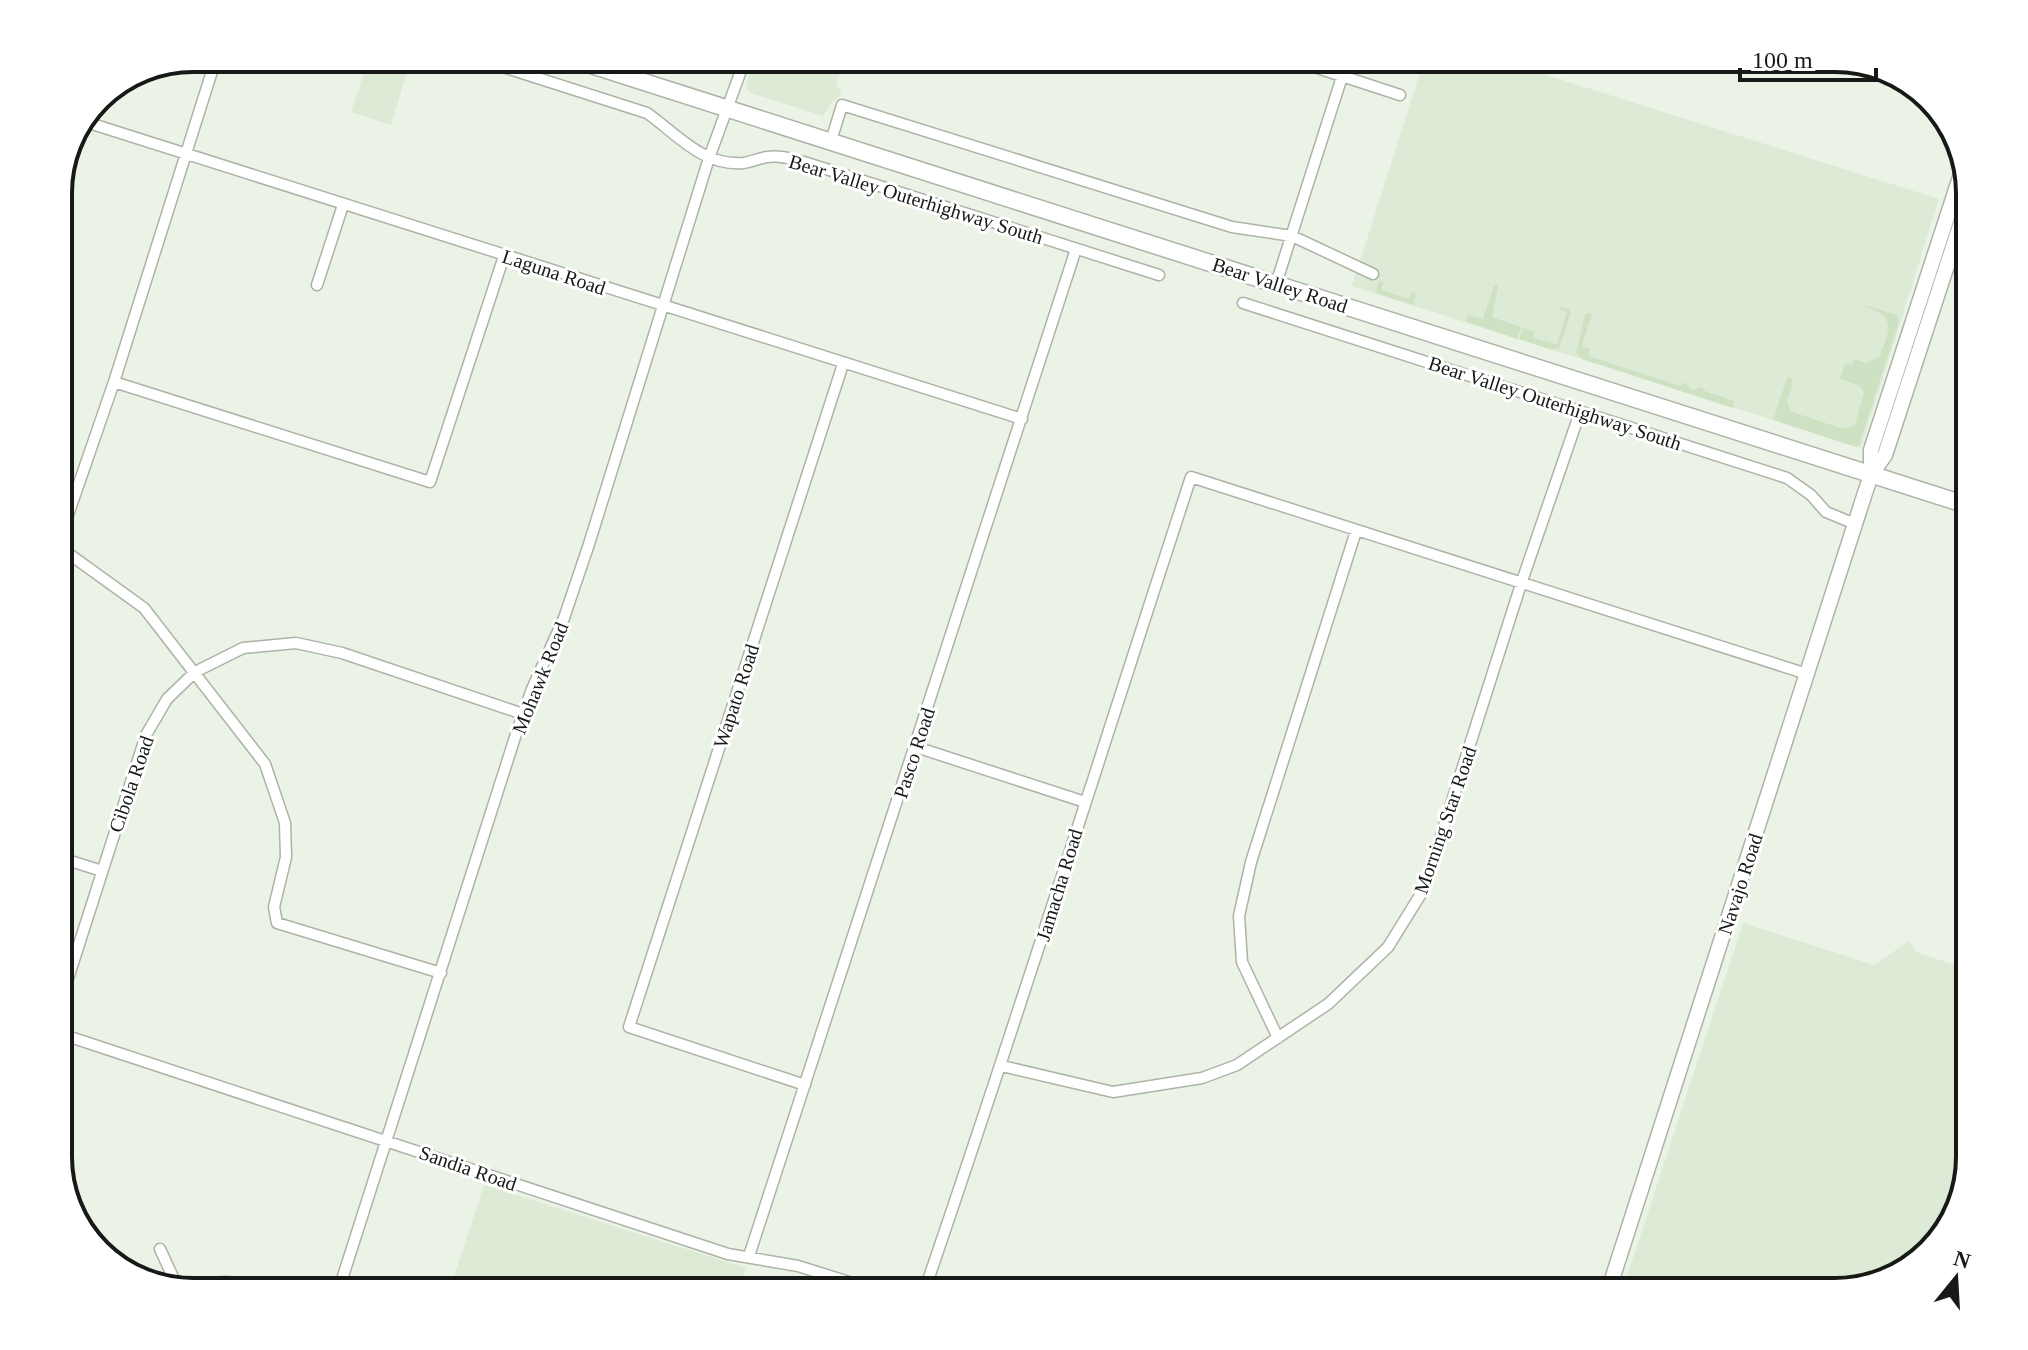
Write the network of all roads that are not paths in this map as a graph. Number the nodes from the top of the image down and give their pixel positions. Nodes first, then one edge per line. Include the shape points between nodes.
1 (212, 72) edge
2 (519, 72) edge
3 (612, 72) edge
4 (741, 72) edge
5 (1330, 72) edge
6 (1343, 72) edge
7 (1342, 76) junction
8 (1400, 95) dead end
9 (728, 110) junction
10 (93, 124) edge
11 (831, 141) junction
12 (185, 154) junction
13 (709, 158) junction
14 (1956, 190) edge
15 (343, 205) junction
16 (1292, 236) junction
17 (1956, 238) edge
18 (1076, 249) junction
19 (504, 256) junction
20 (1373, 274) dead end
21 (1159, 275) dead end
22 (1276, 284) junction
23 (317, 285) dead end
24 (1243, 303) dead end
25 (663, 306) junction
26 (843, 364) junction
27 (114, 382) junction
28 (1580, 412) junction
29 (1022, 419) junction
30 (1871, 475) junction
31 (1956, 502) edge
32 (72, 504) edge
33 (1855, 524) junction
34 (1356, 531) junction
35 (72, 555) edge
36 (1521, 584) junction
37 (195, 672) junction
38 (1807, 674) junction
39 (523, 714) junction
40 (916, 747) junction
41 (1085, 802) junction
42 (72, 861) edge
43 (102, 871) junction
44 (72, 966) edge
45 (441, 973) junction
46 (72, 1038) edge
47 (1278, 1038) junction
48 (1002, 1066) junction
49 (805, 1085) junction
50 (387, 1140) junction
51 (160, 1249) dead end
52 (749, 1256) junction
53 (174, 1276) edge
54 (343, 1278) edge
55 (836, 1278) edge
56 (929, 1278) edge
57 (1613, 1278) edge

1 - 12 street
2 - 13 street, Bear Valley Outerhighway South via 647,113
3 - 9 main road, Bear Valley Road
4 - 9 street, Mohawk Road
5 - 7 street
6 - 7 street
7 - 8 street
7 - 16 street
9 - 11 main road, Bear Valley Road
9 - 13 street, Mohawk Road
10 - 12 street, Laguna Road
11 - 16 street via 842,105 1232,227
11 - 22 main road, Bear Valley Road
12 - 15 street, Laguna Road
12 - 27 street
13 - 18 street, Bear Valley Outerhighway South via 740,163 784,157
13 - 25 street, Mohawk Road
14 - 30 street, Navajo Road via 1871,450
15 - 19 street, Laguna Road
15 - 23 street
16 - 20 street
16 - 22 street
17 - 30 street, Navajo Road via 1885,455
18 - 21 street, Bear Valley Outerhighway South
18 - 29 street, Pasco Road
19 - 25 street, Laguna Road
19 - 27 street via 430,482
22 - 30 main road, Bear Valley Road
24 - 28 street, Bear Valley Outerhighway South
25 - 26 street, Laguna Road
25 - 39 street, Mohawk Road via 564,618
26 - 29 street, Laguna Road
26 - 49 street, Wapato Road via 629,1027
27 - 32 street
28 - 33 street, Bear Valley Outerhighway South via 1787,478 1826,512
28 - 36 street, Morning Star Road
29 - 40 street, Pasco Road
30 - 31 main road, Bear Valley Road
30 - 33 street, Navajo Road
33 - 38 street, Navajo Road
34 - 36 street
34 - 41 street, Jamacha Road via 1191,477
34 - 47 street via 1251,862 1239,916 1242,962
35 - 37 street via 144,608
36 - 38 street
36 - 47 street, Morning Star Road via 1424,889 1388,947 1328,1004
37 - 39 street, Cibola Road via 243,648 296,643 342,653
37 - 43 street, Cibola Road via 167,699 146,735
37 - 45 street via 265,764 285,823 286,857 274,907 277,923
38 - 57 street, Navajo Road
39 - 45 street, Mohawk Road
40 - 41 street
40 - 49 street, Pasco Road
41 - 48 street, Jamacha Road
42 - 43 street
43 - 44 street, Cibola Road
45 - 50 street, Mohawk Road
46 - 50 street, Sandia Road
47 - 48 street, Morning Star Road via 1237,1065 1202,1078 1113,1092
48 - 56 street, Jamacha Road
49 - 52 street, Pasco Road
50 - 52 street, Sandia Road via 728,1254
50 - 54 street, Mohawk Road
51 - 53 street
52 - 55 street, Sandia Road

